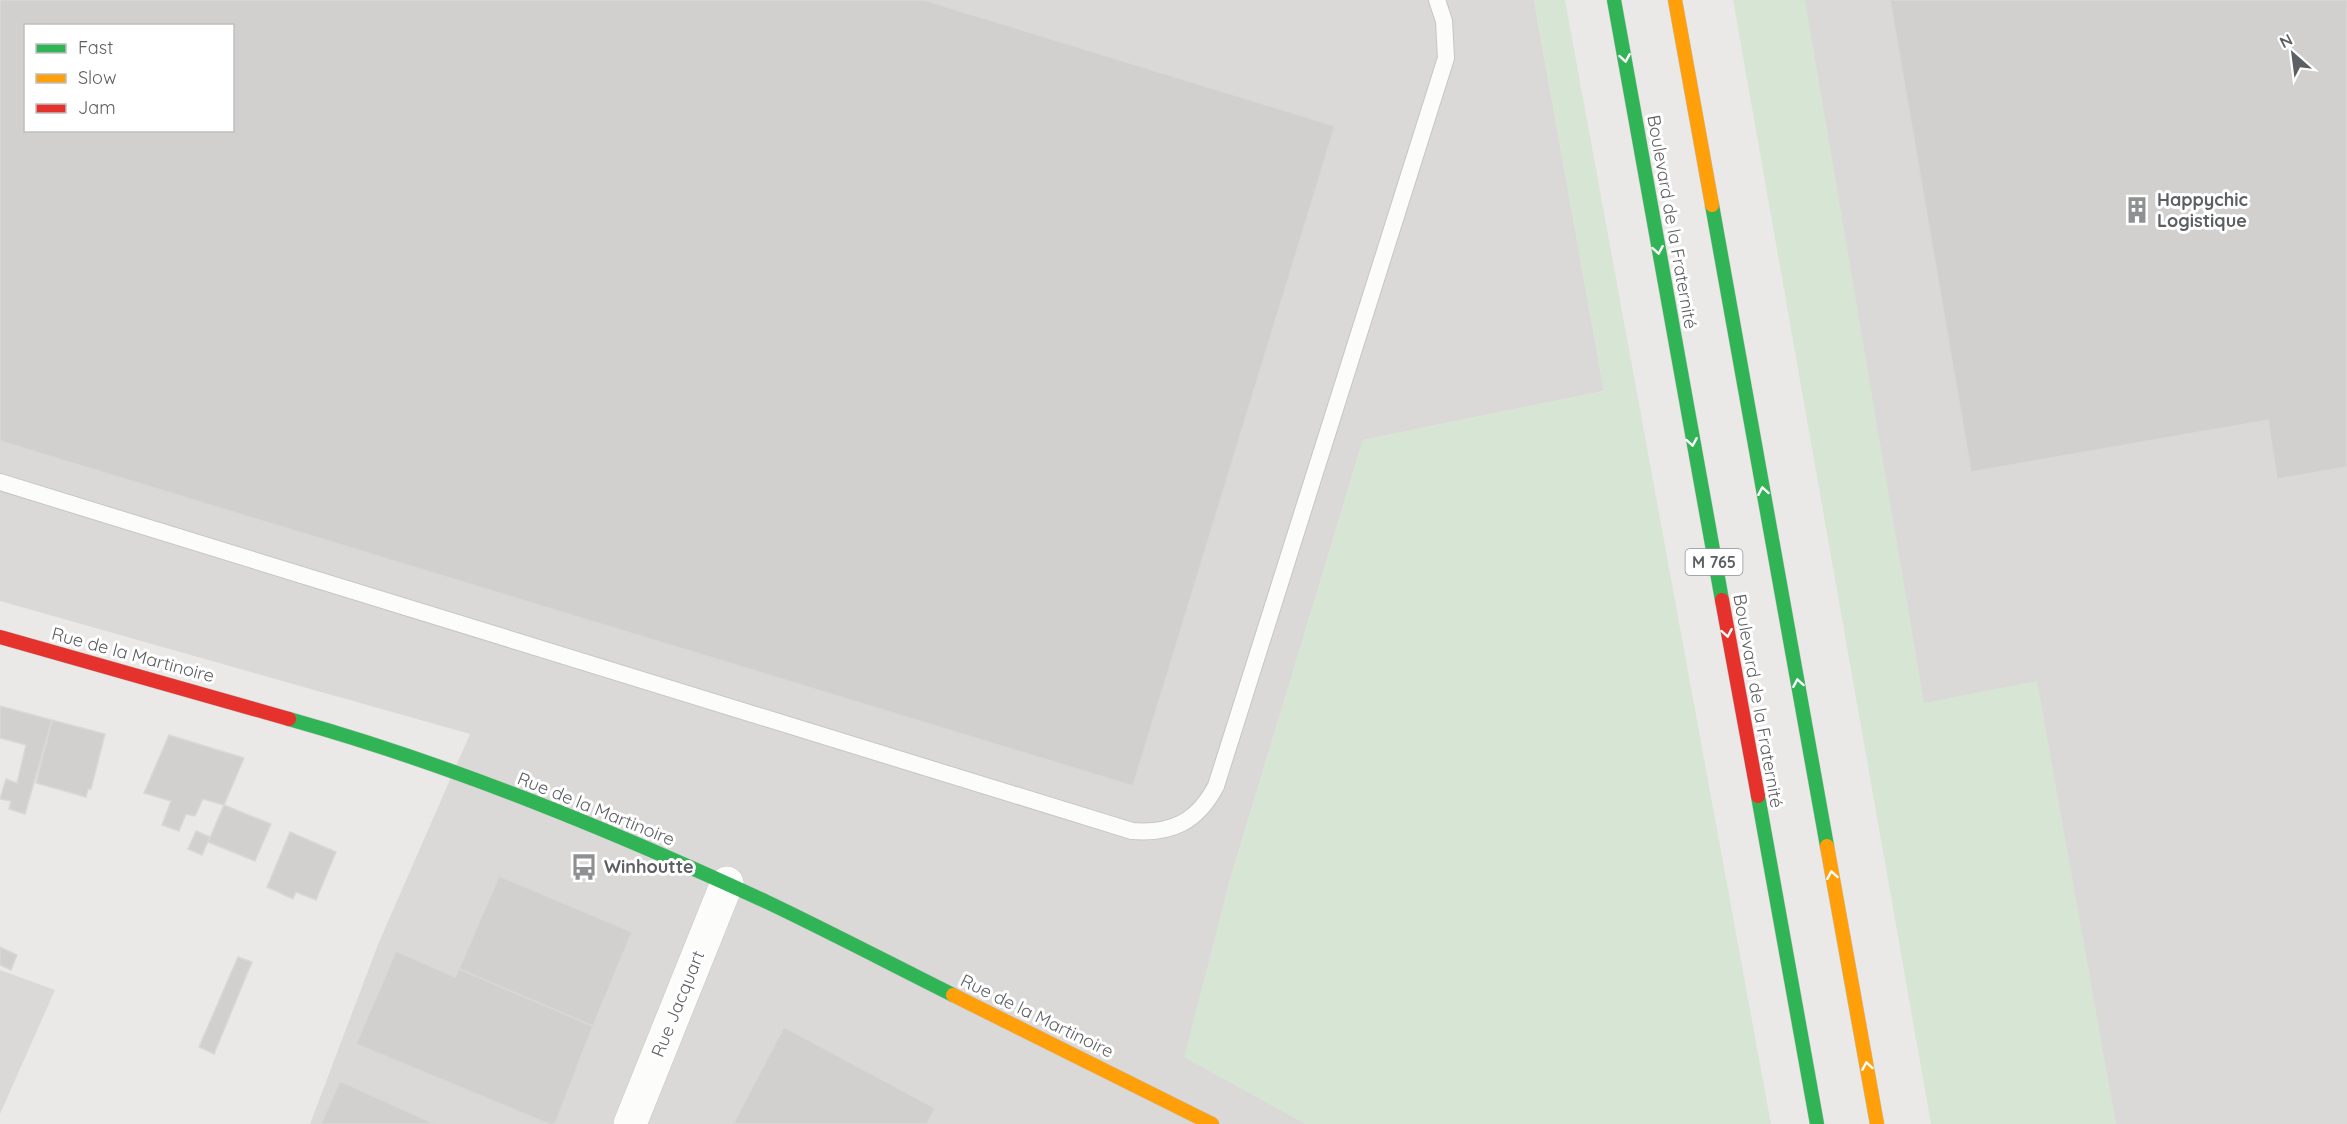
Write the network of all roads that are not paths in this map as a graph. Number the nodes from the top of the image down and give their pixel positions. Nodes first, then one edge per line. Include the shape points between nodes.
1 (1437, 0) edge
2 (1614, 0) edge
3 (1675, 0) edge
4 (0, 482) edge
5 (0, 637) edge
6 (727, 884) junction
7 (630, 1124) edge
8 (1212, 1124) edge
9 (1817, 1124) edge
10 (1877, 1124) edge

1 - 4 lane via 1444,21 1446,58 1216,786 1196,815 1165,830 1132,831
2 -> 9 main road, Boulevard de la Fraternité / M 765
10 -> 3 main road
5 - 6 main road, Rue de la Martinoire via 365,741 502,790
6 - 7 street, Rue Jacquart
6 - 8 main road, Rue de la Martinoire

